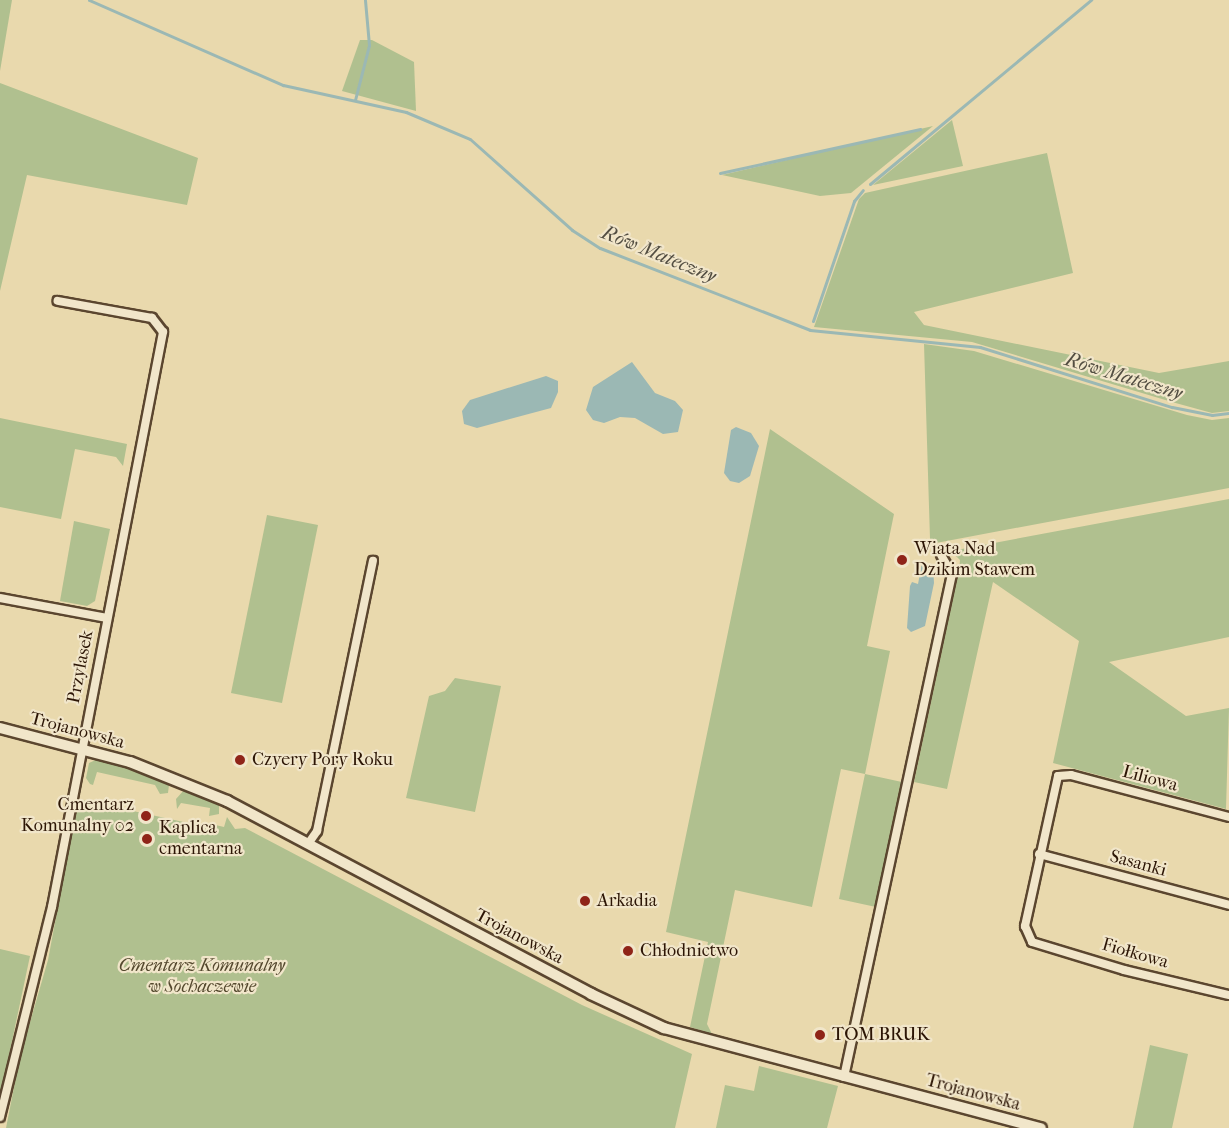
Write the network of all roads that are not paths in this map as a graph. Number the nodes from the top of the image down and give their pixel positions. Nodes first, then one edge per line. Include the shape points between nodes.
1 (58, 301) dead end
2 (941, 555) dead end
3 (373, 561) dead end
4 (0, 598) edge
5 (107, 618) junction
6 (0, 728) edge
7 (82, 749) junction
8 (1229, 817) edge
9 (308, 844) junction
10 (1039, 854) junction
11 (1229, 905) edge
12 (1229, 995) edge
13 (844, 1077) junction
14 (0, 1117) edge
15 (1041, 1128) edge

1 - 5 street, Przylasek via 152,318 163,332
2 - 13 street via 952,574
3 - 9 street via 317,831
4 - 5 street
5 - 7 street, Przylasek
6 - 7 street, Trojanowska
7 - 9 street, Trojanowska via 184,782
7 - 14 street, Przylasek via 52,907
8 - 10 street, Liliowa via 1062,774 1055,781
9 - 13 street, Trojanowska via 633,1015 698,1039
10 - 11 street, Sasanki
10 - 12 street, Fiołkowa via 1025,918 1025,932 1032,942 1124,970
13 - 15 street, Trojanowska

